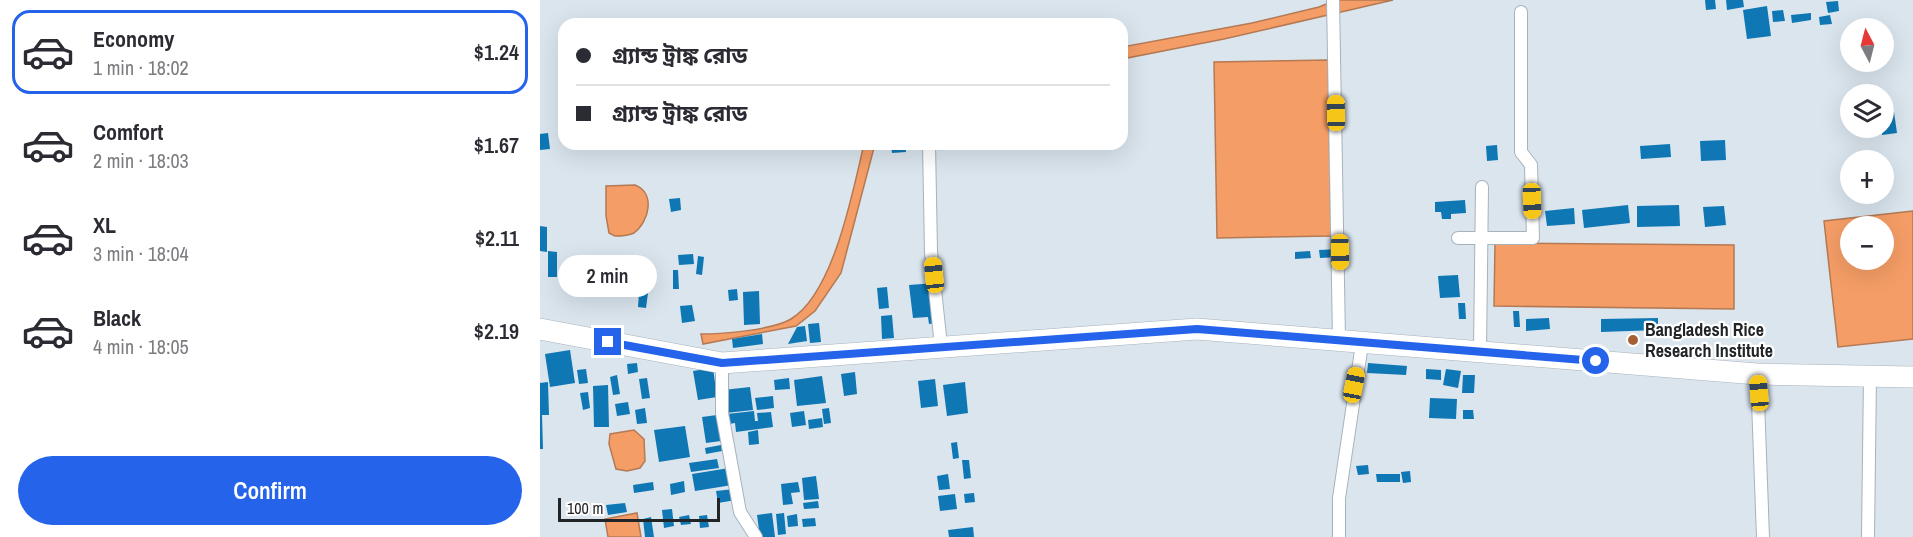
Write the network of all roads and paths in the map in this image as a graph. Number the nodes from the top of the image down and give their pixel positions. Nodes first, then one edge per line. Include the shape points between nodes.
1 (1333, 0) edge
2 (1521, 12) dead end
3 (929, 150) edge
4 (1482, 187) dead end
5 (1458, 238) dead end
6 (1481, 238) junction
7 (540, 329) edge
8 (1339, 339) junction
9 (1362, 344) junction
10 (941, 346) junction
11 (1480, 351) junction
12 (722, 363) junction
13 (1757, 374) junction
14 (1870, 376) junction
15 (1913, 377) edge
16 (756, 537) edge
17 (1339, 537) edge
18 (1763, 537) edge
19 (1868, 537) edge

1 - 8 street
2 - 6 street via 1521,152 1531,165 1533,238
3 - 10 street via 932,252
4 - 6 street
5 - 6 street
6 - 11 street
7 - 12 highway
8 - 9 highway
8 - 10 highway via 1197,329
9 - 11 highway
9 - 17 street via 1338,498
10 - 12 highway
11 - 13 highway
12 - 16 street via 722,413 740,512
13 - 14 highway
13 - 18 street
14 - 15 highway
14 - 19 street

